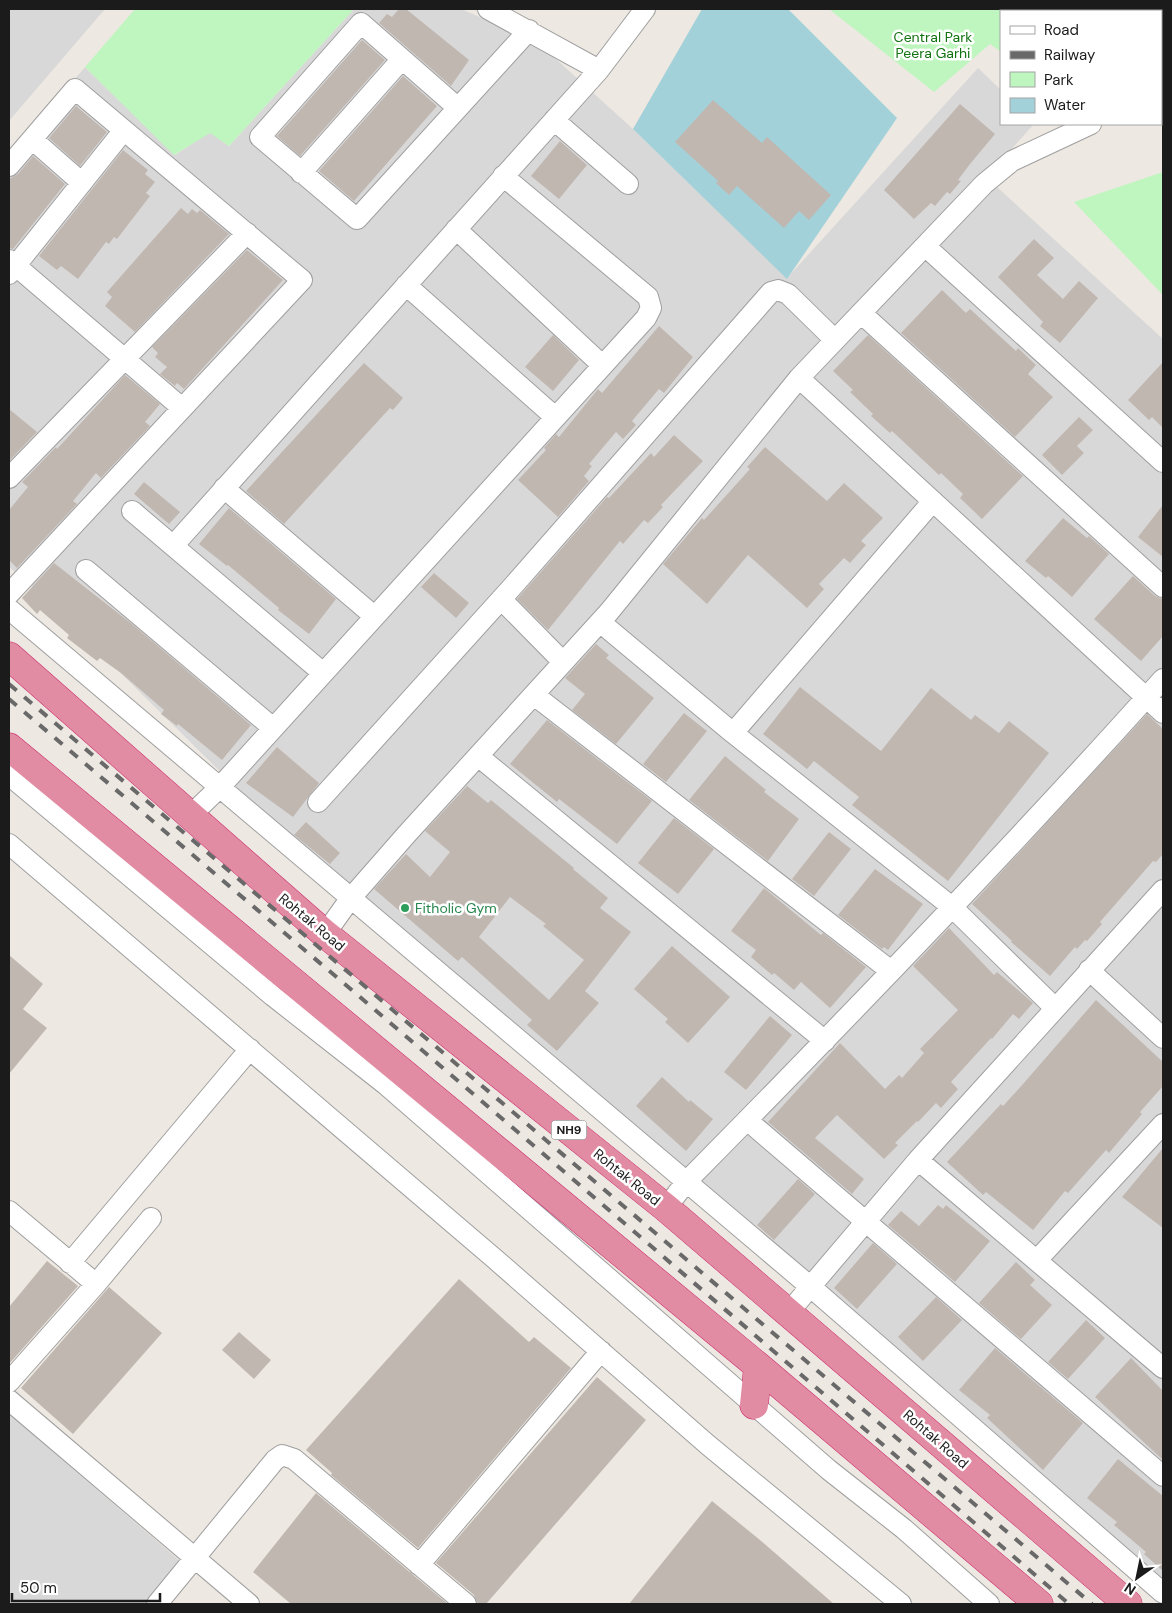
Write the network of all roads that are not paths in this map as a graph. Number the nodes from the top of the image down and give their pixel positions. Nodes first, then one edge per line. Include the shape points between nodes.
1 (488, 9) edge
2 (645, 9) edge
3 (529, 30) junction
4 (402, 59) junction
5 (599, 70) junction
6 (458, 108) junction
7 (554, 120) junction
8 (1089, 125) edge
9 (124, 130) junction
10 (32, 139) junction
11 (9, 166) edge
12 (301, 173) junction
13 (503, 176) junction
14 (82, 183) junction
15 (628, 184) dead end
16 (456, 229) junction
17 (247, 234) junction
18 (925, 246) junction
19 (11, 267) edge
20 (406, 285) junction
21 (861, 313) junction
22 (835, 340) junction
23 (125, 359) junction
24 (602, 365) junction
25 (799, 378) junction
26 (182, 408) junction
27 (555, 417) junction
28 (1163, 462) edge
29 (10, 475) edge
30 (224, 488) junction
31 (932, 501) junction
32 (132, 512) dead end
33 (173, 546) junction
34 (86, 570) dead end
35 (12, 584) edge
36 (1163, 587) edge
37 (501, 599) junction
38 (9, 609) edge
39 (374, 616) junction
40 (600, 622) junction
41 (9, 656) edge
42 (563, 662) junction
43 (323, 673) junction
44 (1163, 679) edge
45 (534, 695) junction
46 (1147, 698) junction
47 (1163, 712) edge
48 (273, 728) junction
49 (733, 733) junction
50 (9, 747) edge
51 (478, 756) junction
52 (18, 781) edge
53 (220, 787) junction
54 (318, 802) dead end
55 (190, 816) junction
56 (9, 844) edge
57 (1163, 890) edge
58 (350, 898) junction
59 (952, 907) junction
60 (325, 934) junction
61 (1089, 970) junction
62 (891, 971) junction
63 (1055, 1008) junction
64 (1163, 1038) edge
65 (825, 1041) junction
66 (250, 1049) junction
67 (747, 1120) junction
68 (1163, 1125) edge
69 (918, 1160) junction
70 (686, 1182) junction
71 (666, 1208) junction
72 (9, 1212) edge
73 (151, 1218) dead end
74 (866, 1222) junction
75 (1037, 1260) junction
76 (70, 1263) junction
77 (96, 1284) junction
78 (812, 1288) junction
79 (789, 1312) junction
80 (601, 1351) junction
81 (758, 1366) junction
82 (1163, 1368) edge
83 (9, 1382) edge
84 (9, 1400) edge
85 (754, 1405) junction
86 (1163, 1476) edge
87 (194, 1557) junction
88 (419, 1565) junction
89 (1163, 1593) edge
90 (157, 1604) edge
91 (249, 1604) edge
92 (466, 1604) edge
93 (901, 1604) edge
94 (989, 1604) edge
95 (1039, 1604) edge
96 (1128, 1604) edge

1 - 3 street
2 - 5 street
3 - 5 street
3 - 6 street
4 - 6 street
4 - 12 street
4 - 12 street via 361,23 260,137
5 - 7 street
6 - 12 street via 357,219
7 - 13 street
7 - 15 street
8 - 18 street via 1012,161 984,184
9 - 10 street via 75,89
9 - 14 street
9 - 17 street
10 - 11 street
10 - 14 street
13 - 16 street
13 - 24 street via 648,297 651,308 646,318
14 - 19 street
16 - 20 street
16 - 24 street
17 - 23 street
17 - 26 street via 302,280
18 - 21 street
18 - 28 street
19 - 23 street
20 - 27 street
20 - 30 street
21 - 22 street
21 - 36 street
22 - 25 street
22 - 37 street via 788,294 778,290 771,292
23 - 26 street
23 - 29 street
24 - 27 street
25 - 31 street
25 - 40 street
26 - 35 street
27 - 39 street
30 - 33 street
30 - 39 street
31 - 46 street
31 - 49 street
32 - 33 street
33 - 43 street
34 - 48 street
37 - 42 street
37 - 54 street
38 - 53 street
39 - 43 street
40 - 42 street
40 - 49 street
41 - 55 highway, Rohtak Road / NH9
42 - 45 street
43 - 48 street
44 - 46 street
45 - 51 street
45 - 62 street
46 - 47 street
46 - 59 street
48 - 53 street
49 - 59 street
50 - 52 highway
51 - 58 street
51 - 65 street
52 - 81 highway
52 - 85 street via 272,996 385,1084
53 - 55 street
53 - 58 street
55 - 60 highway, Rohtak Road / NH9
56 - 66 street
57 - 61 street
58 - 60 street
58 - 70 street
59 - 62 street
59 - 63 street
60 - 71 highway, Rohtak Road / NH9
61 - 63 street
61 - 64 street
62 - 65 street
63 - 69 street
65 - 67 street
66 - 76 street
66 - 80 street
67 - 70 street
67 - 74 street
68 - 75 street
69 - 74 street
69 - 75 street
70 - 71 street
70 - 78 street
71 - 79 highway, Rohtak Road / NH9
72 - 76 street
73 - 77 street
74 - 78 street
74 - 86 street
75 - 82 street
76 - 77 street
77 - 83 street
78 - 79 street
78 - 89 street
79 - 96 highway, Rohtak Road / NH9
80 - 88 street
80 - 93 street via 708,1445
81 - 85 highway
81 - 95 highway
84 - 87 street
85 - 94 street
87 - 88 street via 282,1455 294,1459
87 - 90 street
87 - 91 street
88 - 92 street

